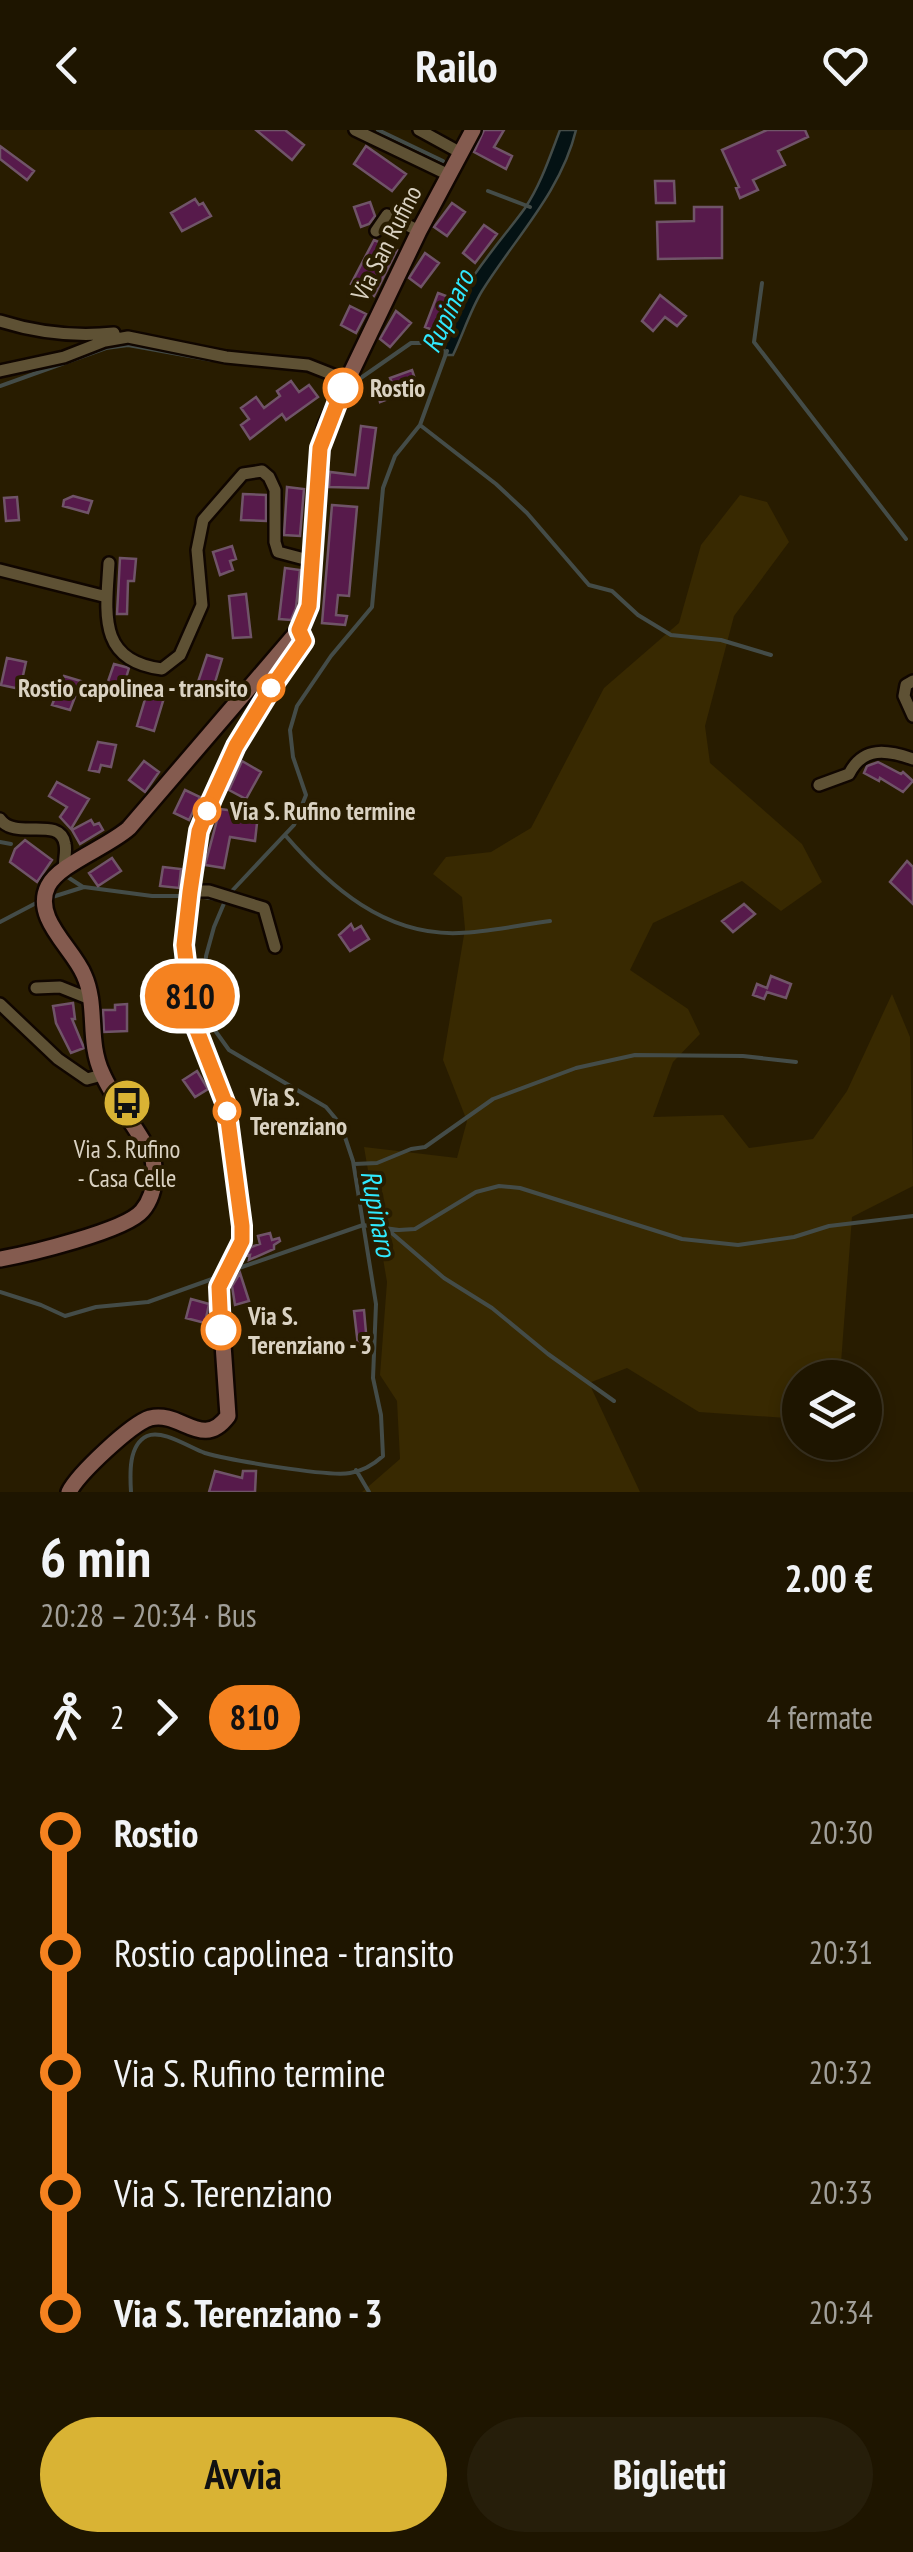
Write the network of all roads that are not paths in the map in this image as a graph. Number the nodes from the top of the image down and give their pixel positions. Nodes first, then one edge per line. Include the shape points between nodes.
1 (355, 130) edge
2 (419, 130) edge
3 (473, 130) edge
4 (461, 153) junction
5 (449, 175) junction
6 (376, 230) dead end
7 (420, 231) junction
8 (0, 321) edge
9 (128, 337) junction
10 (0, 371) edge
11 (346, 380) junction
12 (312, 562) junction
13 (109, 563) dead end
14 (0, 570) edge
15 (107, 597) junction
16 (299, 630) junction
17 (913, 681) edge
18 (913, 716) edge
19 (913, 759) edge
20 (820, 785) dead end
21 (0, 819) edge
22 (64, 870) junction
23 (190, 892) junction
24 (274, 947) dead end
25 (36, 988) dead end
26 (90, 999) junction
27 (0, 1004) edge
28 (102, 1075) junction
29 (0, 1258) edge
30 (69, 1492) edge

1 - 5 street
2 - 4 street
3 - 4 main road, Via San Rufino
4 - 5 main road, Via San Rufino
5 - 7 main road, Via San Rufino
6 - 7 street via 388,215
7 - 11 main road, Via San Rufino
8 - 9 street
9 - 10 street
9 - 11 street via 308,365
11 - 12 main road, Via San Rufino via 320,448
12 - 15 street via 278,552 275,490 269,477 252,470 203,520 197,550 202,605 180,655 162,669 116,649
12 - 16 main road, Via San Rufino via 309,606
13 - 15 street
14 - 15 street
16 - 22 main road via 128,828
16 - 23 main road, Via San Rufino via 304,641 236,746 212,799 199,831
17 - 18 street via 904,696
19 - 20 street via 888,750 868,755 849,774
21 - 22 street via 15,830 60,833
22 - 26 main road via 44,900 84,972
23 - 24 street via 264,908
23 - 30 main road via 184,945 193,1020 226,1105 242,1226 242,1241 219,1287 228,1416 203,1431 148,1418
25 - 26 street via 60,987
26 - 28 main road
27 - 28 street via 58,1059 87,1079
28 - 29 main road via 153,1159 149,1201 131,1220

